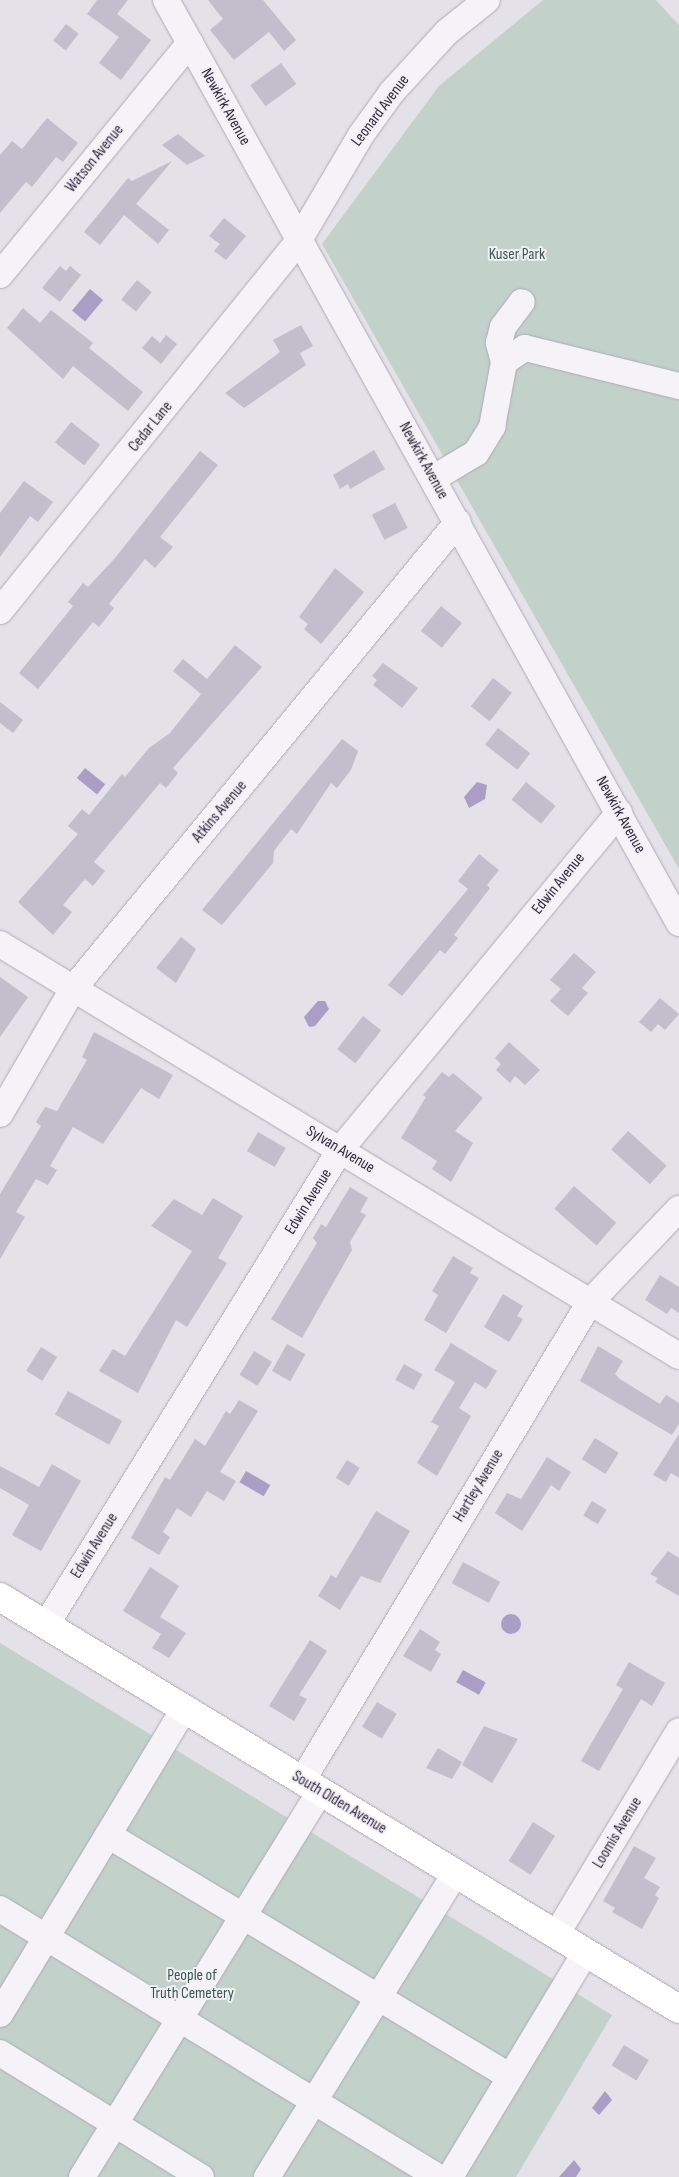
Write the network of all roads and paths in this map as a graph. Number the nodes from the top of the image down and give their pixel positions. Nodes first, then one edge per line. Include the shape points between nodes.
1 (166, 0) edge
2 (487, 0) edge
3 (190, 43) junction
4 (299, 240) junction
5 (0, 275) edge
6 (522, 302) dead end
7 (504, 362) junction
8 (679, 386) edge
9 (434, 478) junction
10 (458, 522) junction
11 (0, 612) edge
12 (619, 813) junction
13 (679, 923) edge
14 (0, 944) edge
15 (73, 989) junction
16 (0, 1114) edge
17 (340, 1150) junction
18 (679, 1209) edge
19 (590, 1302) junction
20 (679, 1356) edge
21 (0, 1597) edge
22 (46, 1625) junction
23 (184, 1709) junction
24 (679, 1731) edge
25 (311, 1786) junction
26 (108, 1835) junction
27 (455, 1874) junction
28 (0, 1910) edge
29 (243, 1916) junction
30 (556, 1935) junction
31 (48, 1938) junction
32 (585, 1953) junction
33 (378, 1997) junction
34 (679, 2009) edge
35 (0, 2014) edge
36 (180, 2019) junction
37 (0, 2053) edge
38 (510, 2077) junction
39 (314, 2101) junction
40 (116, 2123) junction
41 (82, 2177) edge
42 (201, 2177) edge
43 (267, 2177) edge
44 (438, 2177) edge
45 (450, 2177) edge

1 - 3 street, Newkirk Avenue
2 - 4 street, Leonard Avenue via 447,32 392,92 361,135
3 - 4 street, Newkirk Avenue
3 - 5 street, Watson Avenue
4 - 9 street, Newkirk Avenue
4 - 11 street, Cedar Lane
6 - 7 street via 503,327 499,343
7 - 8 street via 525,348
7 - 9 street via 492,427 476,453
9 - 10 street, Newkirk Avenue
10 - 12 street, Newkirk Avenue
10 - 15 street, Atkins Avenue
12 - 13 street, Newkirk Avenue
12 - 17 street, Edwin Avenue
14 - 15 street, Sylvan Avenue
15 - 16 street, Atkins Avenue
15 - 17 street, Sylvan Avenue
17 - 19 street, Sylvan Avenue
17 - 22 street, Edwin Avenue
18 - 19 street, Hartley Avenue
19 - 20 street, Sylvan Avenue
19 - 25 street, Hartley Avenue
21 - 22 main road, South Olden Avenue
22 - 23 main road, South Olden Avenue
23 - 25 main road, South Olden Avenue
23 - 26 street
24 - 30 street, Loomis Avenue
25 - 27 main road, South Olden Avenue
25 - 29 street, Hartley Avenue
26 - 29 street
26 - 31 street
27 - 30 main road, South Olden Avenue
27 - 33 street
28 - 31 street
29 - 33 street
29 - 36 street, Hartley Avenue
30 - 32 main road, South Olden Avenue
31 - 35 street
31 - 36 street
32 - 34 main road, South Olden Avenue
32 - 38 street
33 - 38 street
33 - 39 street
36 - 39 street
36 - 40 street, Hartley Avenue
37 - 40 street
38 - 45 street
39 - 43 street
39 - 44 street
40 - 41 street, Hartley Avenue
40 - 42 street

